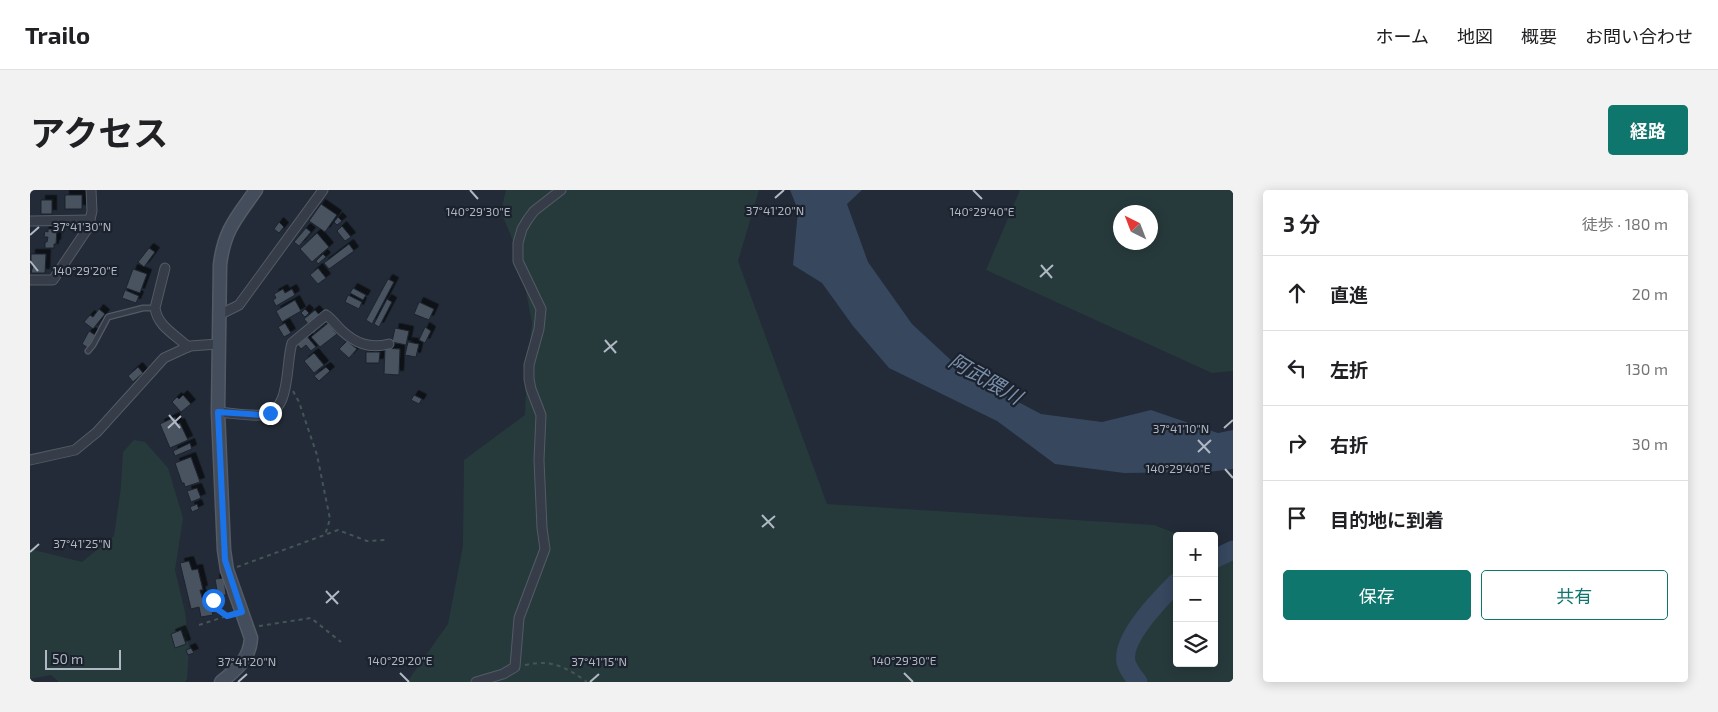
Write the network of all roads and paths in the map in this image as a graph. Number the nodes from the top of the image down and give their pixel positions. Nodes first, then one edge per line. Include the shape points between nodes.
1 (91, 190) edge
2 (256, 190) edge
3 (322, 190) edge
4 (561, 190) edge
5 (90, 220) junction
6 (30, 221) edge
7 (165, 268) dead end
8 (30, 280) edge
9 (155, 308) junction
10 (220, 315) junction
11 (218, 344) junction
12 (389, 344) dead end
13 (188, 347) junction
14 (88, 351) dead end
15 (285, 382) junction
16 (218, 412) junction
17 (30, 460) edge
18 (326, 535) junction
19 (385, 540) dead end
20 (227, 570) junction
21 (213, 600) dead end
22 (242, 612) junction
23 (227, 616) junction
24 (200, 625) dead end
25 (247, 628) junction
26 (341, 642) dead end
27 (515, 667) junction
28 (221, 682) edge
29 (476, 682) edge
30 (587, 682) edge

1 - 5 street
2 - 10 street via 231,224 223,245
3 - 10 street via 239,305
4 - 27 street via 534,211 522,229 518,243 518,261 541,309 529,379 541,414 539,460 544,548 519,618
5 - 6 street
5 - 8 street via 53,280
7 - 9 street
9 - 13 street via 160,323
9 - 14 lane via 108,317
10 - 11 street
11 - 13 street
11 - 16 street
12 - 15 street via 360,344 326,316 292,343
13 - 17 street via 160,362 80,448
15 - 16 street via 280,406 270,413
15 - 18 path via 299,402 318,455 330,519
16 - 20 street
18 - 19 path via 338,530 367,540
18 - 20 path
20 - 22 street
21 - 23 path via 217,609
22 - 23 path
22 - 25 street
23 - 24 path
25 - 26 path via 311,618
25 - 28 street via 251,643 245,659
27 - 29 street
27 - 30 path via 538,662 554,664

